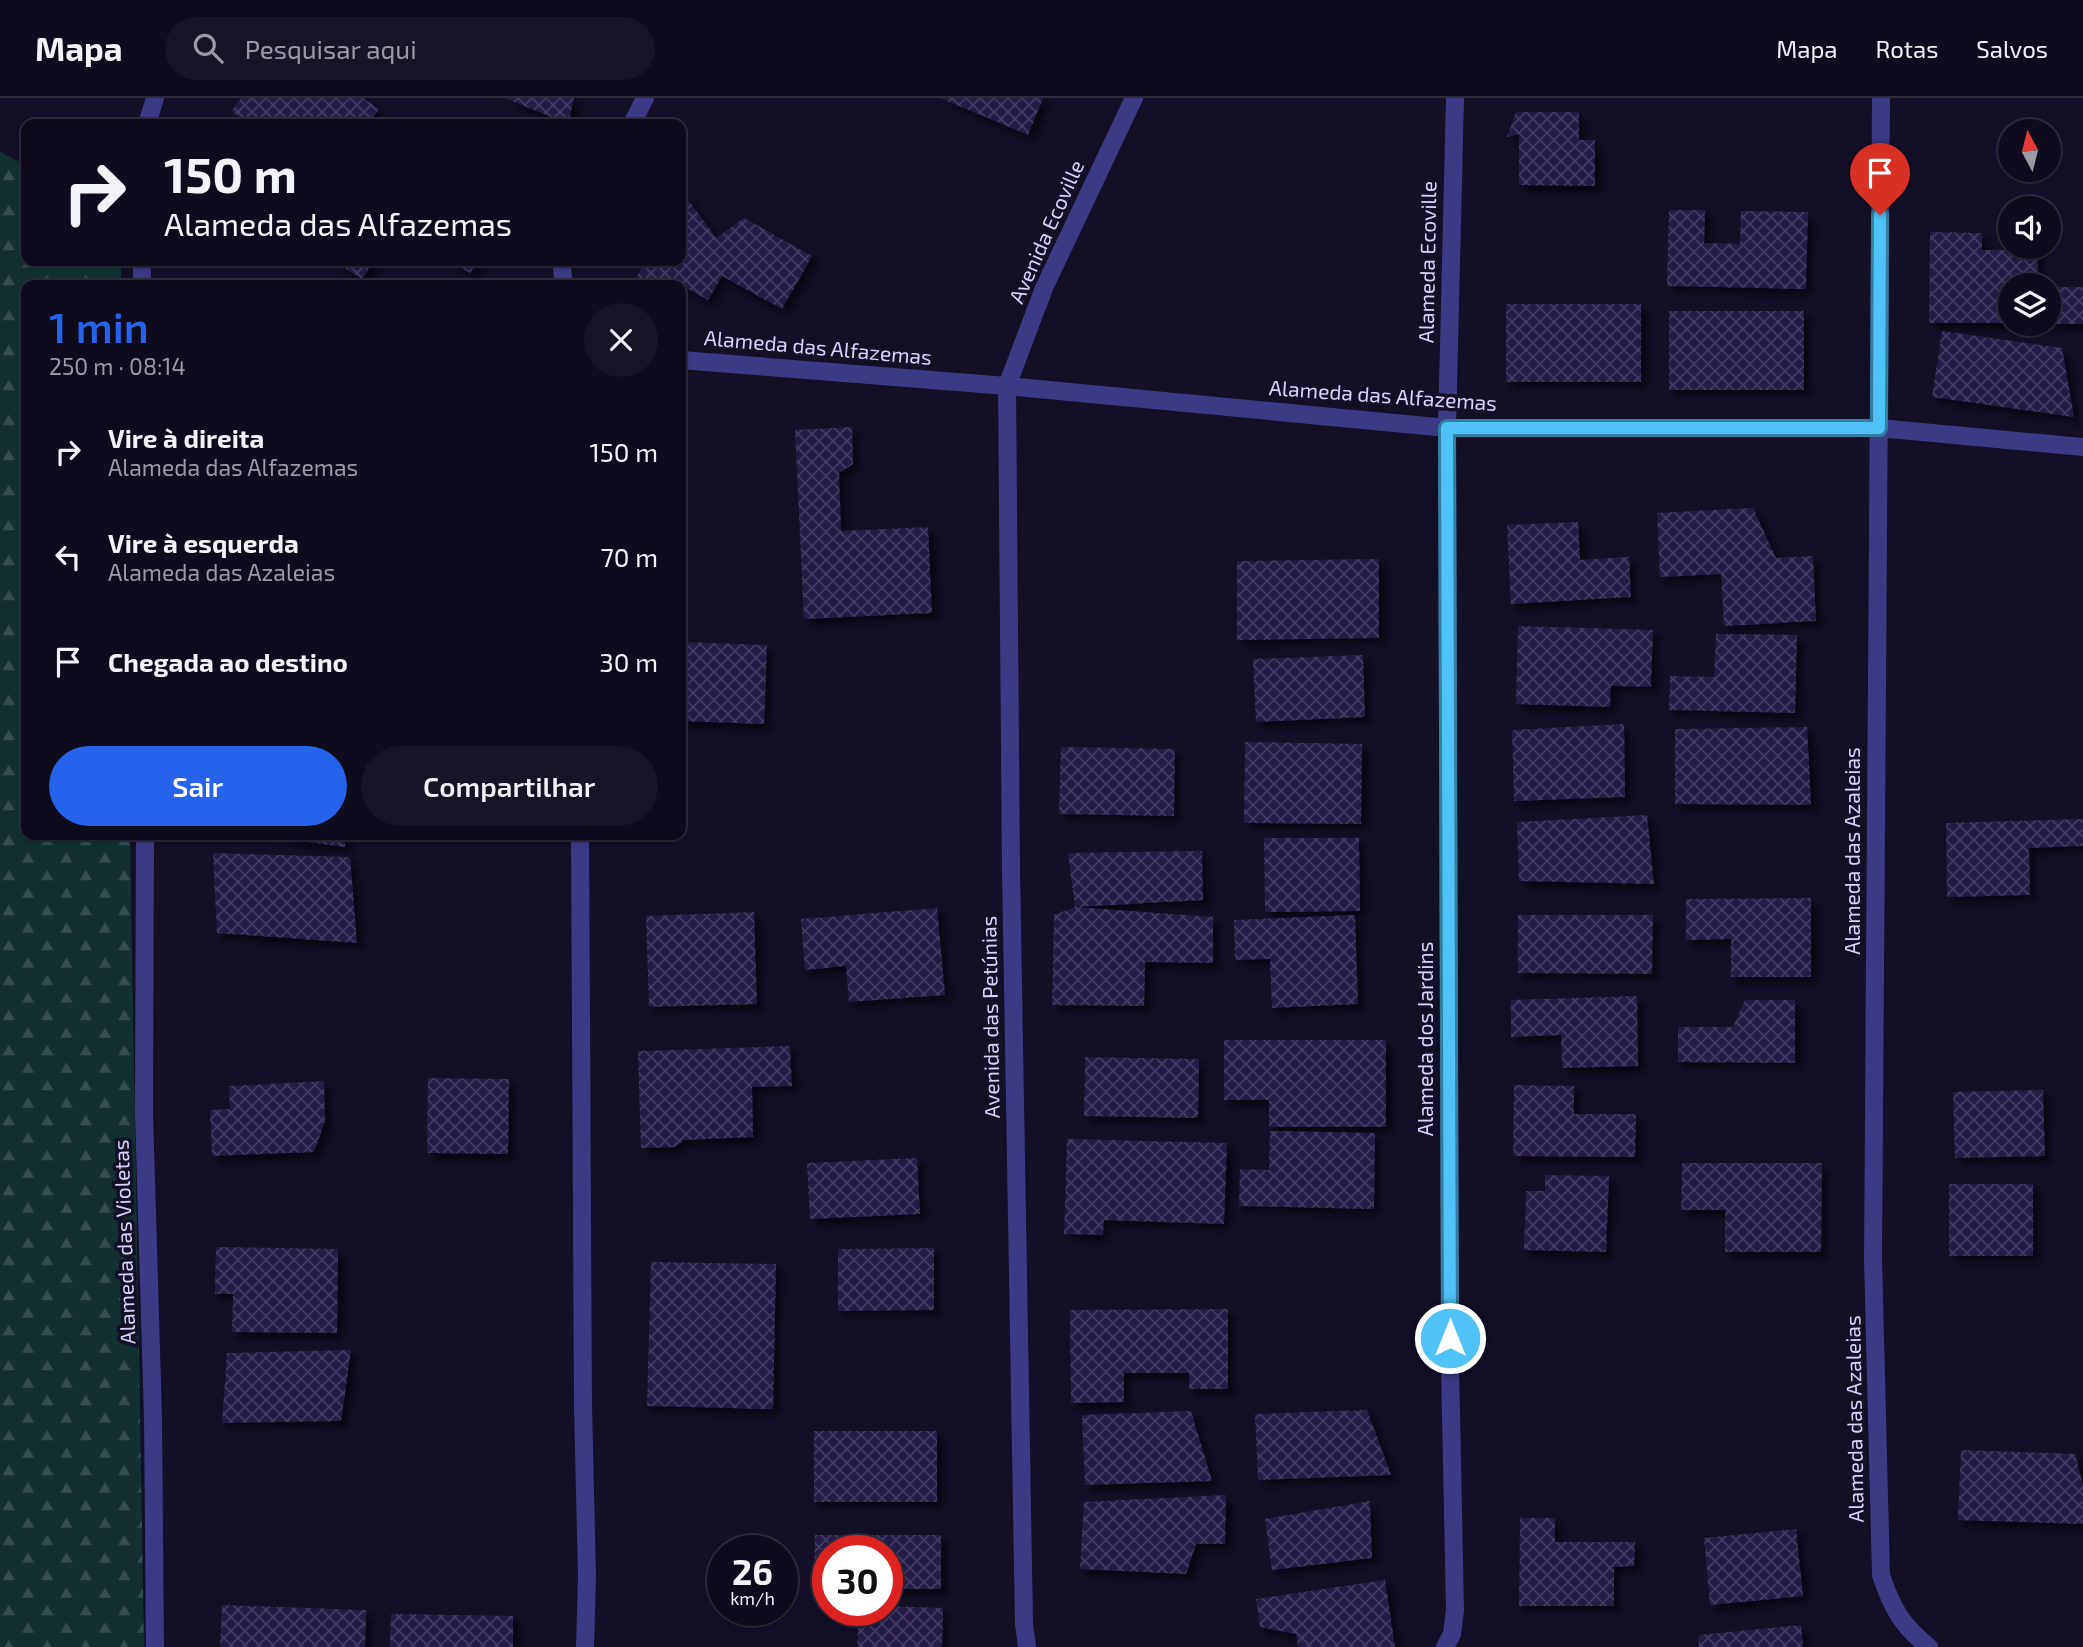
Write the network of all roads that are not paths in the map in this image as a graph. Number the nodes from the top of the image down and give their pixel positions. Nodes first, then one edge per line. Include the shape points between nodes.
1 (155, 98) edge
2 (645, 98) edge
3 (1134, 98) edge
4 (1455, 98) edge
5 (1881, 98) edge
6 (149, 119) edge
7 (634, 119) edge
8 (686, 360) edge
9 (1007, 386) junction
10 (1447, 428) junction
11 (1879, 428) junction
12 (2083, 447) edge
13 (145, 840) edge
14 (580, 840) edge
15 (155, 1647) edge
16 (585, 1647) edge
17 (1027, 1647) edge
18 (1445, 1647) edge
19 (1929, 1647) edge

1 - 6 street
2 - 7 street
3 - 9 street, Avenida Ecoville via 1044,288
4 - 10 street, Alameda Ecoville
5 - 11 street, Alameda das Azaleias
8 - 9 street, Alameda das Alfazemas
9 - 10 street, Alameda das Alfazemas
9 - 17 street, Avenida das Petúnias via 1011,870
10 - 11 street, Alameda das Alfazemas
10 - 18 street, Alameda dos Jardins via 1455,1610
11 - 12 street, Alameda das Alfazemas
11 - 19 street, Alameda das Azaleias via 1873,1259 1881,1575 1890,1603 1905,1626
13 - 15 street, Alameda das Violetas via 144,1113
14 - 16 street

